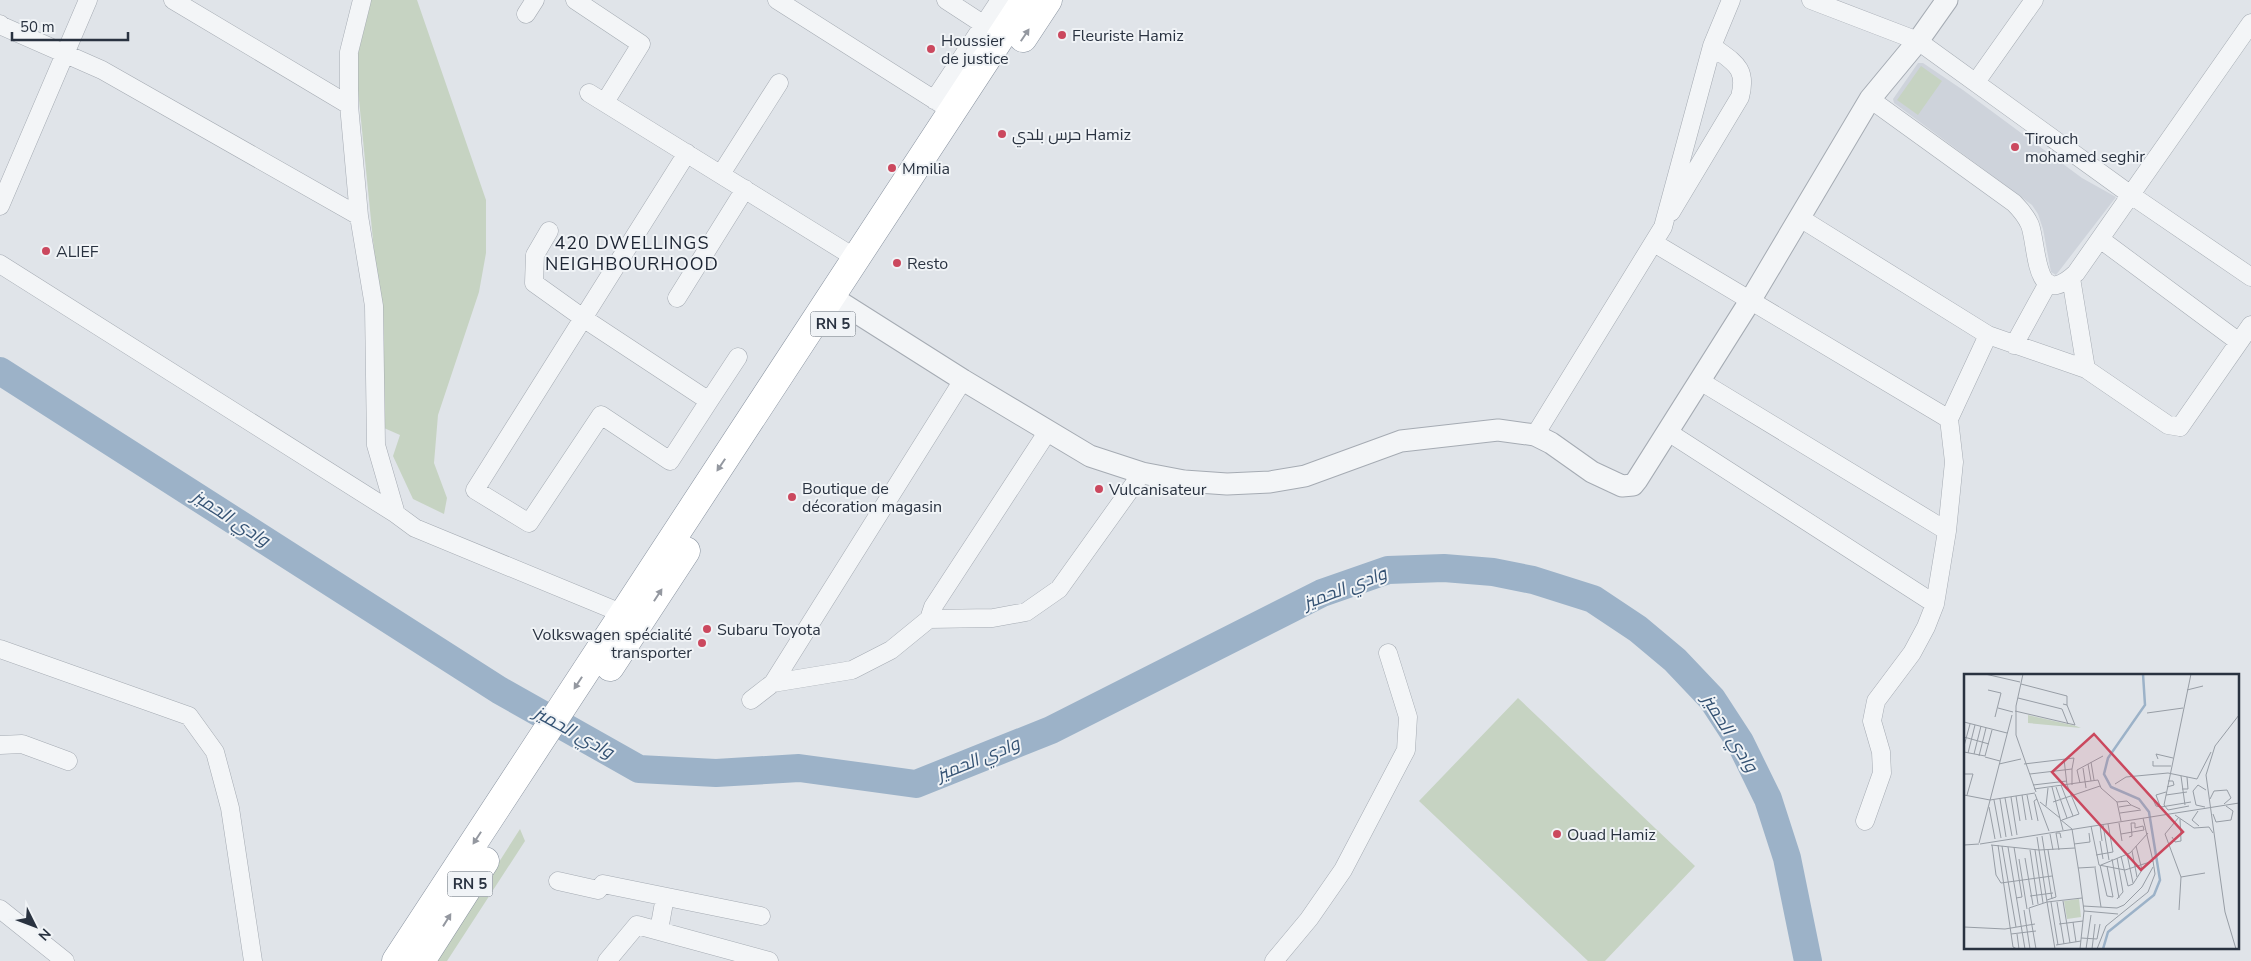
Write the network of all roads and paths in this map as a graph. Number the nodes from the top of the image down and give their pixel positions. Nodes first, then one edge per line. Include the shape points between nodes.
1 (88, 0) edge
2 (173, 0) edge
3 (361, 0) edge
4 (575, 0) edge
5 (777, 0) edge
6 (946, 0) edge
7 (1000, 0) edge
8 (1026, 0) edge
9 (1048, 0) edge
10 (1731, 0) edge
11 (1811, 0) edge
12 (1947, 0) edge
13 (2034, 0) edge
14 (2251, 23) edge
15 (0, 24) edge
16 (992, 30) junction
17 (1918, 41) junction
18 (1712, 46) junction
19 (65, 53) junction
20 (1976, 82) junction
21 (779, 83) dead end
22 (589, 92) dead end
23 (1870, 99) junction
24 (605, 102) junction
25 (349, 105) junction
26 (943, 106) junction
27 (687, 153) junction
28 (721, 174) junction
29 (745, 189) junction
30 (2131, 195) junction
31 (0, 206) edge
32 (360, 216) junction
33 (1800, 218) junction
34 (1663, 226) junction
35 (549, 231) dead end
36 (2100, 239) junction
37 (1654, 243) junction
38 (857, 259) junction
39 (0, 264) edge
40 (2251, 277) edge
41 (2071, 278) junction
42 (2048, 283) junction
43 (677, 298) dead end
44 (1750, 301) junction
45 (838, 302) junction
46 (583, 318) junction
47 (2251, 324) edge
48 (1988, 334) junction
49 (2239, 342) junction
50 (2014, 345) junction
51 (738, 357) dead end
52 (2086, 369) junction
53 (963, 380) junction
54 (1700, 380) junction
55 (709, 400) junction
56 (1949, 419) junction
57 (1048, 431) junction
58 (1668, 432) junction
59 (1535, 435) junction
60 (1142, 473) junction
61 (396, 514) junction
62 (1947, 531) junction
63 (1935, 604) junction
64 (632, 617) junction
65 (929, 619) junction
66 (0, 649) edge
67 (1388, 653) dead end
68 (773, 683) junction
69 (751, 700) dead end
70 (0, 745) edge
71 (68, 761) dead end
72 (1865, 821) dead end
73 (558, 881) dead end
74 (664, 896) junction
75 (0, 910) edge
76 (761, 916) dead end
77 (659, 930) junction
78 (404, 957) edge
79 (65, 961) edge
80 (253, 961) edge
81 (607, 961) edge
82 (769, 961) edge
83 (1274, 961) edge

1 - 19 street
2 - 25 street
3 - 25 street via 349,52
4 - 24 street via 641,44
5 - 26 street
6 - 16 street
7 - 16 street
8 - 16 highway, RN 5
45 -> 9 highway, RN 5
10 - 18 street
11 - 17 street
12 - 17 street
13 - 20 street
14 - 30 street
15 - 19 street
16 - 26 highway, RN 5
17 - 20 street
17 - 23 street
18 - 34 street
18 - 34 street via 1742,72 1744,84 1740,97
19 - 31 street
19 - 32 street via 110,75
20 - 30 street
21 - 28 street
22 - 24 street
23 - 33 street
23 - 42 street via 2014,203 2030,227 2039,273
24 - 27 street
25 - 32 street
26 - 38 highway, RN 5
27 - 28 street
27 - 46 street
28 - 29 street
29 - 38 street
29 - 43 street
30 - 36 street
30 - 40 street
32 - 61 street via 374,306 376,445
33 - 44 street
33 - 48 street
34 - 37 street
35 - 46 street via 535,255 534,283
36 - 41 street
36 - 49 street
37 - 44 street
37 - 59 street
38 - 45 highway, RN 5
39 - 61 street
41 - 42 street via 2056,284
41 - 52 street
42 - 50 street
44 - 54 street
44 - 56 street
45 - 53 street
45 - 64 highway, RN 5
46 - 55 street
46 - 55 street via 475,490 529,523 601,415 670,461
47 - 49 street
48 - 50 street
48 - 56 street
49 - 52 street via 2180,427 2168,426
50 - 52 street
51 - 55 street
53 - 57 street
53 - 68 street
54 - 58 street
54 - 62 street
56 - 62 street via 1954,462
57 - 60 street via 1090,456
57 - 65 street via 933,607
58 - 59 street via 1637,480 1628,487 1592,472
58 - 63 street
59 - 60 street via 1498,430 1400,441 1305,476 1270,482 1184,481
60 - 65 street via 1059,589 1026,612 993,618
61 - 64 street via 415,528
62 - 63 street
63 - 72 street via 1912,653 1876,701 1872,721 1881,752 1882,773
64 - 78 highway, RN 5 via 512,802
65 - 68 street via 891,650 852,670
66 - 80 street via 190,716 215,752 230,808
67 - 83 street via 1408,717 1406,750 1343,870 1309,919
68 - 69 street
70 - 71 street via 22,744
73 - 74 street via 598,890 603,884
74 - 76 street
74 - 77 street
75 - 79 street
77 - 81 street via 637,925
77 - 82 street

